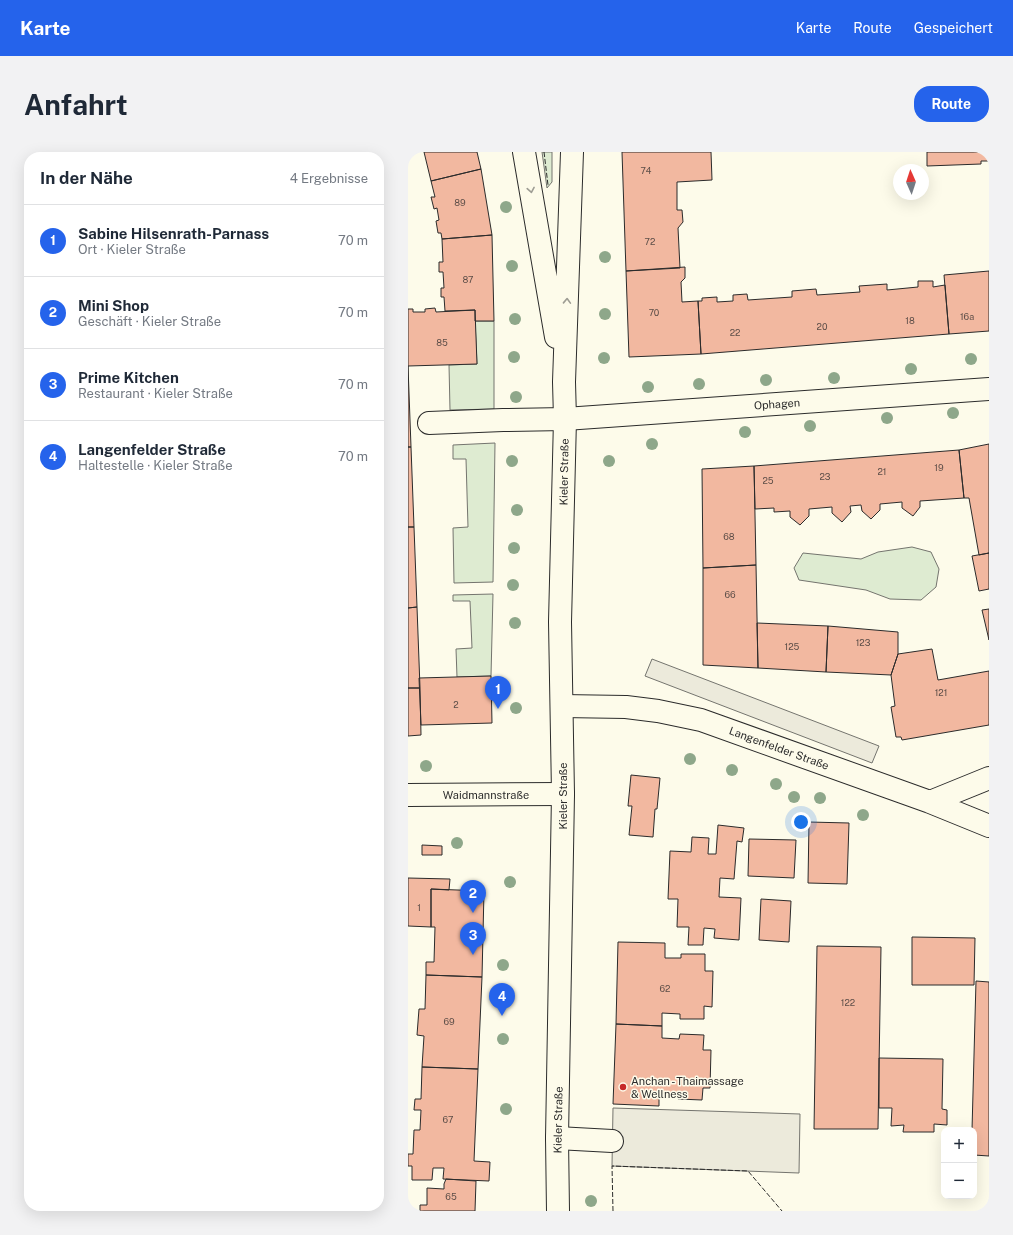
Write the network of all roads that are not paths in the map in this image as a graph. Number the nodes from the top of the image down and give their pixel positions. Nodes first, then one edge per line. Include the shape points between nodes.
1 (524, 152) edge
2 (572, 152) edge
3 (564, 382) junction
4 (989, 389) edge
5 (565, 419) junction
6 (429, 423) dead end
7 (562, 706) junction
8 (989, 778) edge
9 (563, 794) junction
10 (408, 795) edge
11 (930, 802) junction
12 (989, 826) edge
13 (557, 1138) junction
14 (612, 1141) dead end
15 (558, 1211) edge

1 -> 3 main road, Kieler Straße
3 -> 2 main road, Kieler Straße
3 - 5 main road, Kieler Straße
4 - 5 main road, Ophagen
5 - 6 main road, Ophagen
5 - 7 main road, Kieler Straße via 560,622
7 - 9 main road, Kieler Straße
7 - 11 main road, Langenfelder Straße via 626,707 701,720
8 - 11 main road
9 - 10 main road, Waidmannstraße
9 - 13 main road, Kieler Straße
11 - 12 main road, Langenfelder Straße
13 - 14 main road
13 - 15 main road, Kieler Straße

